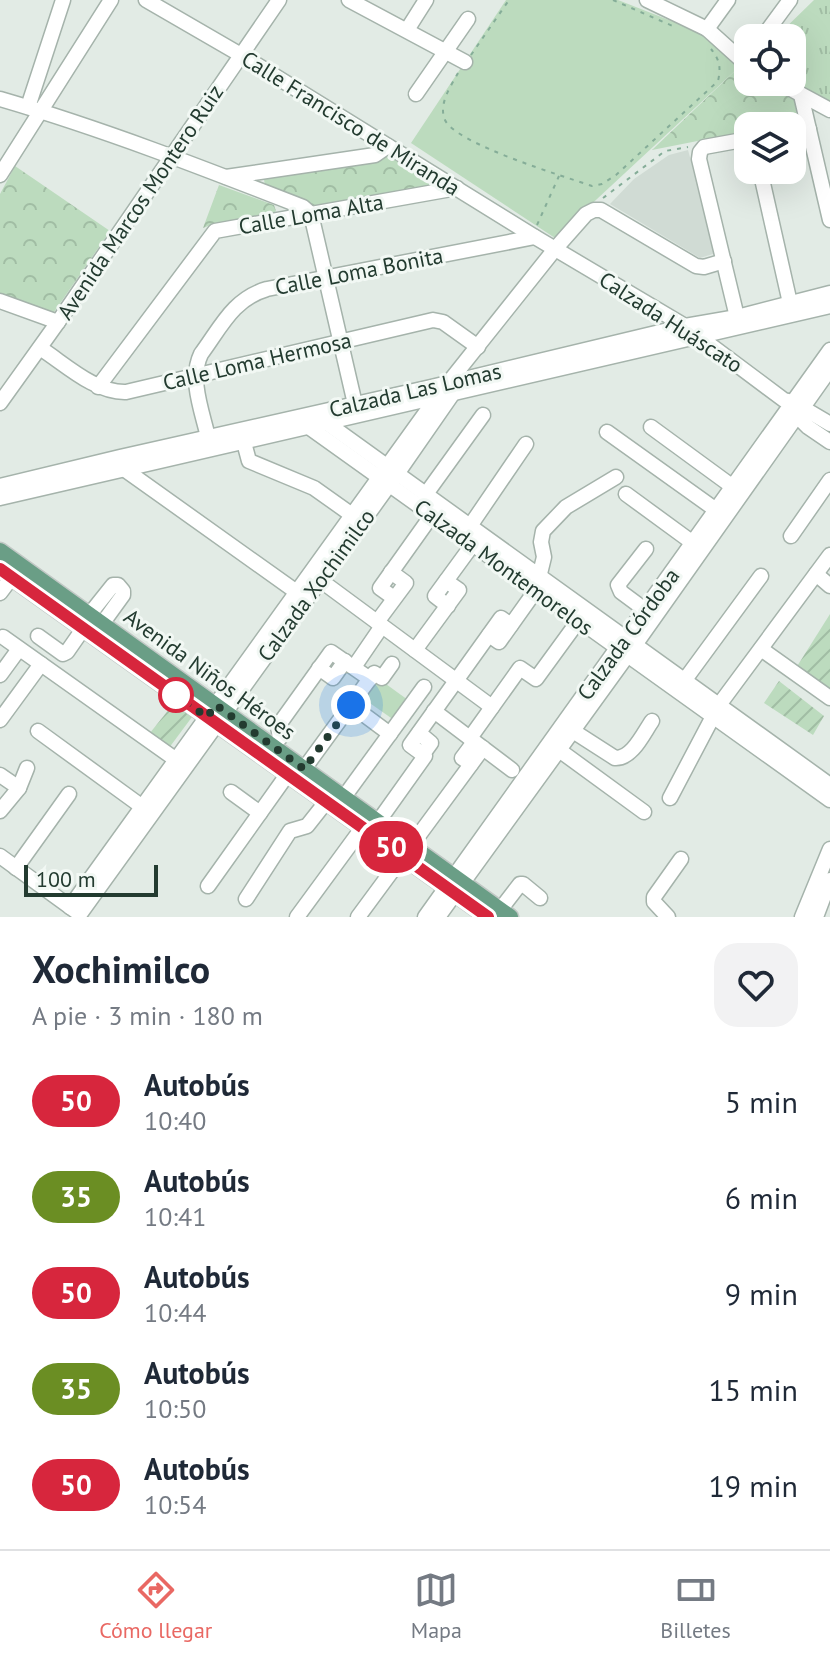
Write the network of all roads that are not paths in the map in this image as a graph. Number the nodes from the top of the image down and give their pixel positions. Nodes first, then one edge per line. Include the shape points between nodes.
1 (63, 0) edge
2 (111, 0) edge
3 (146, 0) edge
4 (279, 0) edge
5 (349, 0) edge
6 (426, 0) edge
7 (647, 0) edge
8 (728, 0) edge
9 (790, 0) edge
10 (663, 3) edge
11 (367, 4) edge
12 (468, 19) dead end
13 (772, 24) edge
14 (707, 29) junction
15 (407, 30) junction
16 (447, 51) junction
17 (734, 51) edge
18 (241, 55) junction
19 (465, 62) road end
20 (416, 94) dead end
21 (801, 96) edge
22 (803, 96) edge
23 (0, 99) edge
24 (34, 109) junction
25 (830, 110) edge
26 (809, 129) junction
27 (806, 130) edge
28 (734, 142) edge
29 (388, 146) junction
30 (172, 157) junction
31 (1, 170) edge
32 (226, 177) junction
33 (763, 184) edge
34 (457, 188) junction
35 (311, 214) junction
36 (830, 220) edge
37 (535, 237) junction
38 (555, 249) junction
39 (724, 261) junction
40 (326, 277) junction
41 (830, 293) edge
42 (0, 301) edge
43 (790, 303) junction
44 (830, 306) edge
45 (737, 317) junction
46 (58, 322) junction
47 (685, 326) junction
48 (699, 336) junction
49 (341, 341) junction
50 (478, 347) junction
51 (40, 348) junction
52 (830, 350) edge
53 (830, 369) edge
54 (195, 375) junction
55 (455, 381) junction
56 (98, 387) junction
57 (2, 395) edge
58 (437, 397) junction
59 (355, 404) junction
60 (793, 406) junction
61 (483, 415) dead end
62 (311, 420) junction
63 (326, 423) junction
64 (830, 424) edge
65 (651, 427) dead end
66 (607, 432) dead end
67 (242, 436) junction
68 (208, 437) junction
69 (830, 442) edge
70 (526, 444) dead end
71 (122, 463) junction
72 (388, 476) junction
73 (616, 477) dead end
74 (830, 480) edge
75 (0, 486) edge
76 (733, 487) junction
77 (426, 494) junction
78 (626, 494) dead end
79 (0, 498) edge
80 (716, 510) junction
81 (352, 515) junction
82 (432, 515) junction
83 (470, 526) junction
84 (707, 532) junction
85 (791, 536) dead end
86 (693, 543) junction
87 (473, 544) junction
88 (646, 549) dead end
89 (0, 551) edge
90 (498, 554) junction
91 (830, 555) edge
92 (6, 573) edge
93 (816, 574) junction
94 (761, 576) dead end
95 (320, 580) junction
96 (538, 583) junction
97 (830, 586) edge
98 (0, 593) edge
99 (302, 596) junction
100 (574, 611) junction
101 (650, 613) junction
102 (91, 622) junction
103 (380, 624) junction
104 (38, 636) dead end
105 (3, 637) dead end
106 (626, 646) junction
107 (19, 649) junction
108 (761, 649) junction
109 (415, 650) junction
110 (41, 664) junction
111 (349, 664) junction
112 (392, 664) dead end
113 (0, 675) edge
114 (370, 679) junction
115 (456, 681) junction
116 (684, 681) junction
117 (424, 687) dead end
118 (830, 698) edge
119 (351, 705) junction
120 (492, 707) junction
121 (716, 710) junction
122 (434, 711) junction
123 (216, 715) junction
124 (0, 720) edge
125 (652, 721) dead end
126 (38, 731) dead end
127 (573, 731) junction
128 (390, 734) junction
129 (280, 738) dead end
130 (476, 743) junction
131 (559, 750) junction
132 (181, 763) junction
133 (27, 768) dead end
134 (304, 769) junction
135 (512, 770) dead end
136 (535, 773) junction
137 (0, 775) edge
138 (287, 775) junction
139 (19, 788) junction
140 (828, 791) edge
141 (231, 792) dead end
142 (69, 794) dead end
143 (344, 797) junction
144 (670, 798) dead end
145 (326, 802) junction
146 (147, 810) junction
147 (0, 811) edge
148 (644, 812) dead end
149 (260, 813) junction
150 (370, 825) junction
151 (419, 835) dead end
152 (830, 849) edge
153 (0, 856) edge
154 (403, 856) junction
155 (681, 859) dead end
156 (16, 868) junction
157 (830, 880) edge
158 (455, 885) junction
159 (208, 886) dead end
160 (540, 898) dead end
161 (246, 899) dead end
162 (78, 913) edge
163 (500, 915) edge
164 (297, 917) edge
165 (358, 917) edge
166 (425, 917) edge
167 (438, 917) edge
168 (668, 917) edge
169 (803, 917) edge
170 (816, 917) edge

1 - 24 street
2 - 24 street
3 - 18 street, Calle Francisco de Miranda
4 - 18 street, Avenida Marcos Montero Ruiz
5 - 11 street
6 - 15 street
7 - 10 street
8 - 14 street
9 - 13 street
10 - 14 street
11 - 15 street
12 - 16 street
14 - 17 street
15 - 16 street
16 - 19 street
16 - 20 street
18 - 29 street, Calle Francisco de Miranda
18 - 30 street, Avenida Marcos Montero Ruiz
21 - 26 street
22 - 25 street
23 - 24 street
24 - 30 street
24 - 31 street
26 - 27 street
26 - 36 street
28 - 39 street via 704,147 699,159
29 - 32 street via 375,155
29 - 34 street, Calle Francisco de Miranda
30 - 32 street
30 - 46 street, Avenida Marcos Montero Ruiz
32 - 35 street
33 - 43 street
34 - 35 street, Calle Loma Alta
34 - 37 street, Calle Francisco de Miranda
35 - 40 street
35 - 56 street, Calle Loma Alta via 213,232
37 - 38 street, Calle Francisco de Miranda
37 - 40 street, Calle Loma Bonita
38 - 39 street, Calzada Xochimilco via 586,214 601,210 693,265
38 - 47 street, Calzada Huáscato
38 - 50 street, Calzada Xochimilco
39 - 45 street
40 - 49 street
40 - 54 street, Calle Loma Bonita via 244,299 201,354
41 - 43 street, Calzada Las Lomas
42 - 46 street
43 - 45 street, Calzada Las Lomas
44 - 48 street, Calzada Las Lomas
45 - 47 street, Calzada Las Lomas
46 - 51 street, Avenida Marcos Montero Ruiz
47 - 48 street, Calzada Huáscato
47 - 55 street, Calzada Las Lomas
48 - 55 street, Calzada Las Lomas
48 - 60 street, Calzada Huáscato
49 - 50 street, Calle Loma Hermosa via 439,320
49 - 54 street, Calle Loma Hermosa
49 - 59 street
50 - 55 street, Calzada Xochimilco
51 - 56 street
51 - 57 street, Avenida Marcos Montero Ruiz
52 - 60 street, Calzada Córdoba
53 - 60 street, Calzada Córdoba
54 - 56 street, Calle Loma Hermosa via 126,392
54 - 68 street
55 - 58 street, Calzada Xochimilco
55 - 59 street, Calzada Las Lomas
55 - 72 street, Calzada Xochimilco
58 - 63 street, Calzada Las Lomas
58 - 72 street, Calzada Xochimilco
59 - 62 street, Calzada Las Lomas
60 - 64 street, Calzada Huáscato
60 - 69 street, Calzada Huáscato via 808,427
60 - 76 street, Calzada Córdoba
60 - 84 street, Calzada Córdoba
61 - 77 street
62 - 63 street, Calzada Montemorelos
62 - 67 street, Calzada Las Lomas
62 - 67 street, Calzada Las Lomas via 296,418
62 - 72 street, Calzada Montemorelos
63 - 72 street, Calzada Montemorelos
65 - 76 street
66 - 80 street
67 - 68 street, Calzada Las Lomas
67 - 71 street, Calzada Las Lomas
67 - 81 street via 249,461 314,488
68 - 71 street, Calzada Las Lomas
70 - 83 street
71 - 75 street, Calzada Las Lomas
71 - 79 street, Calzada Las Lomas
71 - 99 street
72 - 77 street, Calzada Montemorelos
72 - 81 street, Calzada Xochimilco
72 - 82 street, Calzada Montemorelos
72 - 95 street, Calzada Xochimilco
73 - 96 street via 566,507 543,531
74 - 85 street
76 - 80 street, Calzada Córdoba
77 - 83 street, Calzada Montemorelos
78 - 86 street
80 - 84 street, Calzada Córdoba
81 - 99 street, Calzada Xochimilco
82 - 87 street, Calzada Montemorelos
82 - 103 street via 380,588 394,598
83 - 90 street, Calzada Montemorelos
84 - 86 street, Calzada Córdoba
84 - 101 street, Calzada Córdoba
86 - 101 street, Calzada Córdoba
87 - 90 street, Calzada Montemorelos
87 - 109 street via 446,581 459,590
88 - 101 street via 618,585
89 - 102 main road, Avenida Niños Héroes
90 - 96 street, Calzada Montemorelos
91 - 93 street
92 - 98 street
92 - 102 main road, Avenida Niños Héroes
93 - 97 street
93 - 108 street
94 - 116 street
95 - 99 street, Calzada Xochimilco
95 - 103 street
96 - 100 street, Calzada Montemorelos
96 - 115 street via 511,625 501,618
99 - 123 street, Calzada Xochimilco
100 - 106 street, Calzada Montemorelos
100 - 120 street via 536,679 520,668
101 - 106 street, Calzada Córdoba
102 - 104 street via 63,654
102 - 123 main road, Avenida Niños Héroes
103 - 109 street
103 - 111 street
105 - 107 street
106 - 116 street, Calzada Montemorelos
106 - 121 street, Calzada Montemorelos
106 - 127 street, Calzada Córdoba
106 - 136 street, Calzada Córdoba
107 - 110 street
107 - 113 street
108 - 118 street
108 - 121 street
109 - 115 street
110 - 124 street
110 - 132 street
111 - 114 street
111 - 129 street via 331,652 278,726
112 - 114 street via 382,678 374,673
114 - 119 street
115 - 120 street
115 - 122 street
116 - 121 street, Calzada Montemorelos
117 - 128 street
119 - 128 street
119 - 134 street
120 - 130 street
121 - 140 street, Calzada Montemorelos
121 - 144 street
122 - 130 street
122 - 150 street via 410,745 425,756
123 - 132 street, Calzada Xochimilco
123 - 134 main road, Avenida Niños Héroes
123 - 138 main road, Avenida Niños Héroes
125 - 127 street via 622,758
126 - 146 street
127 - 131 street, Calzada Córdoba
128 - 143 street
130 - 135 street
130 - 151 street via 471,764
131 - 136 street, Calzada Córdoba
131 - 148 street
132 - 146 street, Calzada Xochimilco
133 - 139 street
134 - 143 main road, Avenida Niños Héroes
136 - 158 street, Calzada Córdoba
137 - 139 street
138 - 145 main road, Avenida Niños Héroes
138 - 149 street
139 - 147 street
141 - 149 street
142 - 156 street
143 - 150 main road, Avenida Niños Héroes
145 - 150 main road, Avenida Niños Héroes
145 - 161 street via 307,826 290,831
146 - 162 street, Calzada Xochimilco
149 - 159 street
150 - 154 main road, Avenida Niños Héroes
150 - 158 main road, Avenida Niños Héroes
150 - 164 street
152 - 169 street
153 - 156 street
154 - 158 main road, Avenida Niños Héroes
154 - 165 street
155 - 168 street via 654,897
156 - 162 street
157 - 170 street
158 - 163 main road, Avenida Niños Héroes
158 - 166 street, Calzada Córdoba
158 - 167 street, Calzada Córdoba
160 - 163 street via 520,884

